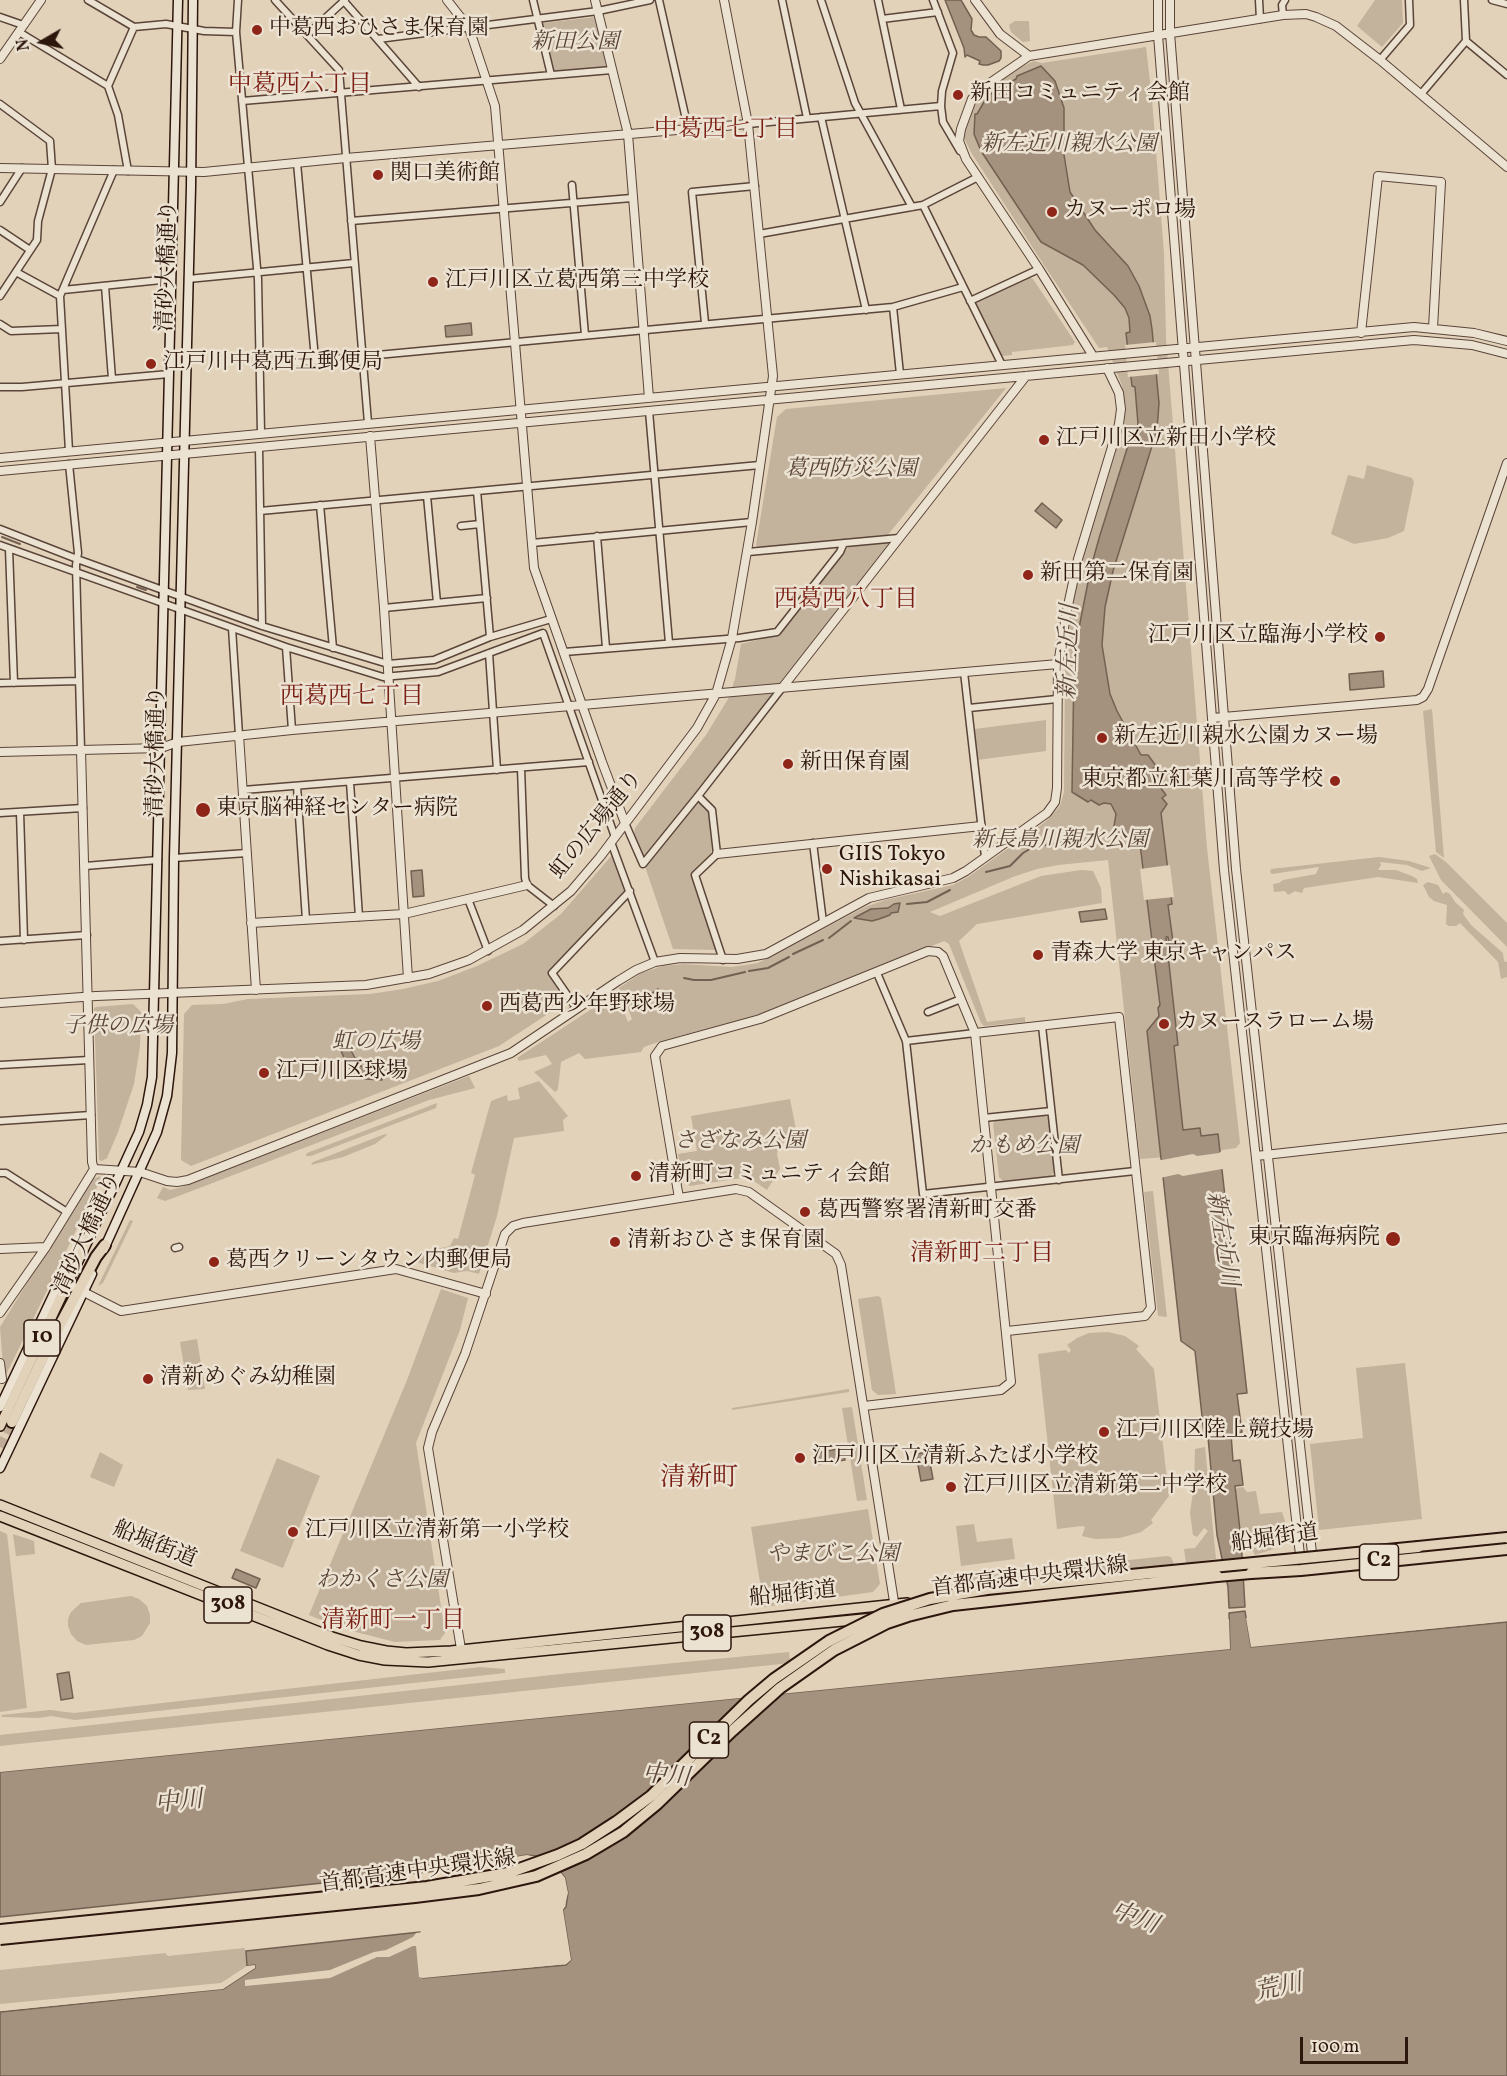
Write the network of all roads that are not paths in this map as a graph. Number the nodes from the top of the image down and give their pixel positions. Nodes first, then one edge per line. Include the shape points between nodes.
1 (41, 0) edge
2 (88, 0) edge
3 (178, 0) edge
4 (193, 0) edge
5 (238, 0) edge
6 (275, 0) edge
7 (344, 0) edge
8 (447, 0) edge
9 (533, 0) edge
10 (595, 0) edge
11 (650, 0) edge
12 (659, 0) edge
13 (724, 0) edge
14 (782, 0) edge
15 (821, 0) edge
16 (878, 0) edge
17 (933, 0) edge
18 (975, 0) edge
19 (1158, 0) edge
20 (1170, 0) edge
21 (1259, 0) edge
22 (1285, 0) edge
23 (1409, 0) edge
24 (1464, 0) edge
25 (1492, 0) edge
26 (1507, 4) edge
27 (598, 12) junction
28 (938, 12) junction
29 (1283, 15) junction
30 (0, 17) edge
31 (538, 19) junction
32 (882, 19) junction
33 (1260, 19) junction
34 (178, 26) junction
35 (134, 27) junction
36 (469, 27) junction
37 (21, 28) junction
38 (193, 29) junction
39 (236, 32) junction
40 (1170, 33) junction
41 (307, 35) junction
42 (1158, 35) junction
43 (378, 39) junction
44 (1466, 41) junction
45 (1029, 56) junction
46 (0, 59) edge
47 (1380, 60) junction
48 (612, 70) junction
49 (551, 75) junction
50 (1507, 75) edge
51 (487, 81) junction
52 (108, 86) junction
53 (418, 87) junction
54 (341, 93) junction
55 (1421, 94) junction
56 (243, 101) junction
57 (0, 104) edge
58 (941, 106) junction
59 (901, 110) junction
60 (861, 113) junction
61 (821, 117) junction
62 (807, 118) junction
63 (748, 124) junction
64 (688, 128) junction
65 (628, 134) junction
66 (498, 145) junction
67 (345, 158) junction
68 (966, 159) junction
69 (297, 163) junction
70 (1507, 167) edge
71 (0, 168) edge
72 (22, 168) junction
73 (247, 168) junction
74 (52, 169) junction
75 (114, 170) junction
76 (128, 171) junction
77 (174, 172) junction
78 (191, 172) junction
79 (978, 177) junction
80 (572, 184) dead end
81 (755, 186) junction
82 (632, 198) junction
83 (0, 202) edge
84 (573, 203) junction
85 (923, 205) junction
86 (912, 207) junction
87 (504, 208) junction
88 (845, 219) junction
89 (351, 221) junction
90 (0, 230) edge
91 (759, 234) junction
92 (30, 250) junction
93 (354, 263) junction
94 (306, 267) junction
95 (1039, 269) junction
96 (16, 272) junction
97 (257, 273) junction
98 (171, 279) junction
99 (188, 279) junction
100 (105, 286) junction
101 (963, 287) junction
102 (62, 293) junction
103 (0, 296) edge
104 (970, 301) junction
105 (894, 307) junction
106 (866, 309) junction
107 (767, 318) junction
108 (705, 323) junction
109 (0, 324) edge
110 (1433, 328) junction
111 (62, 329) junction
112 (643, 330) junction
113 (1361, 333) junction
114 (585, 335) junction
115 (514, 341) junction
116 (1507, 341) edge
117 (1194, 348) junction
118 (1183, 349) junction
119 (1507, 354) edge
120 (362, 355) junction
121 (1093, 357) junction
122 (315, 359) junction
123 (1196, 361) junction
124 (1184, 362) junction
125 (259, 366) junction
126 (1002, 366) junction
127 (1107, 368) junction
128 (169, 374) junction
129 (900, 374) junction
130 (1026, 376) junction
131 (112, 379) junction
132 (65, 383) junction
133 (0, 387) edge
134 (771, 387) junction
135 (649, 398) junction
136 (769, 399) junction
137 (520, 410) junction
138 (649, 411) junction
139 (521, 422) junction
140 (368, 423) junction
141 (261, 433) junction
142 (370, 436) junction
143 (184, 440) junction
144 (167, 442) junction
145 (259, 447) junction
146 (69, 451) junction
147 (184, 454) junction
148 (167, 455) junction
149 (0, 458) edge
150 (1507, 463) edge
151 (69, 464) junction
152 (760, 465) junction
153 (0, 471) edge
154 (655, 475) junction
155 (527, 486) junction
156 (477, 491) junction
157 (427, 496) junction
158 (375, 500) junction
159 (320, 505) junction
160 (260, 512) junction
161 (752, 522) junction
162 (480, 524) junction
163 (461, 526) dead end
164 (0, 529) edge
165 (659, 531) junction
166 (597, 536) junction
167 (899, 538) junction
168 (531, 543) junction
169 (844, 543) junction
170 (0, 545) edge
171 (9, 549) junction
172 (747, 552) junction
173 (77, 559) junction
174 (76, 572) junction
175 (164, 590) junction
176 (180, 596) junction
177 (487, 598) junction
178 (437, 603) junction
179 (164, 604) junction
180 (384, 608) junction
181 (180, 610) junction
182 (552, 619) junction
183 (262, 626) junction
184 (232, 628) junction
185 (490, 637) junction
186 (732, 638) junction
187 (669, 643) junction
188 (286, 647) junction
189 (333, 648) junction
190 (606, 648) junction
191 (564, 652) junction
192 (489, 653) junction
193 (388, 664) junction
194 (1058, 664) junction
195 (964, 672) junction
196 (388, 676) junction
197 (79, 681) junction
198 (0, 683) edge
199 (14, 683) junction
200 (782, 688) junction
201 (716, 693) junction
202 (1058, 699) junction
203 (582, 706) junction
204 (570, 707) junction
205 (969, 708) junction
206 (493, 714) junction
207 (1212, 717) junction
208 (1224, 717) junction
209 (391, 722) junction
210 (291, 730) junction
211 (239, 735) junction
212 (178, 742) junction
213 (161, 748) junction
214 (81, 750) junction
215 (0, 752) edge
216 (589, 762) junction
217 (521, 768) junction
218 (497, 770) junction
219 (395, 778) junction
220 (350, 782) junction
221 (297, 786) junction
222 (243, 790) junction
223 (698, 796) junction
224 (83, 808) junction
225 (20, 812) junction
226 (0, 813) edge
227 (626, 823) junction
228 (981, 826) junction
229 (613, 840) junction
230 (813, 843) junction
231 (247, 853) junction
232 (717, 854) junction
233 (985, 857) junction
234 (174, 858) junction
235 (158, 860) junction
236 (85, 866) junction
237 (527, 885) junction
238 (630, 891) junction
239 (468, 899) junction
240 (554, 906) junction
241 (404, 914) junction
242 (359, 917) junction
243 (306, 920) junction
244 (823, 922) junction
245 (251, 923) junction
246 (87, 936) junction
247 (24, 940) junction
248 (0, 941) edge
249 (488, 951) junction
250 (723, 960) junction
251 (655, 963) junction
252 (877, 973) junction
253 (408, 978) junction
254 (256, 990) junction
255 (155, 994) junction
256 (173, 994) junction
257 (88, 997) junction
258 (961, 999) junction
259 (0, 1003) edge
260 (577, 1009) junction
261 (928, 1012) dead end
262 (1042, 1026) junction
263 (975, 1033) junction
264 (906, 1041) junction
265 (89, 1060) junction
266 (0, 1065) edge
267 (1051, 1111) junction
268 (91, 1115) junction
269 (984, 1118) junction
270 (0, 1120) edge
271 (1507, 1128) edge
272 (1268, 1155) junction
273 (1256, 1156) junction
274 (94, 1169) junction
275 (122, 1170) junction
276 (1135, 1171) junction
277 (140, 1172) junction
278 (0, 1173) edge
279 (1059, 1180) junction
280 (992, 1187) junction
281 (679, 1198) junction
282 (67, 1212) junction
283 (94, 1227) junction
284 (105, 1245) joint
285 (46, 1247) junction
286 (0, 1249) edge
287 (68, 1284) junction
288 (81, 1292) junction
289 (486, 1294) junction
290 (4, 1301) edge
291 (0, 1313) edge
292 (1007, 1331) junction
293 (0, 1362) edge
294 (1, 1381) edge
295 (864, 1406) junction
296 (0, 1407) edge
297 (12, 1422) tunnel mouth
298 (0, 1426) tunnel mouth
299 (0, 1468) edge
300 (0, 1505) edge
301 (0, 1516) edge
302 (1507, 1536) edge
303 (1507, 1547) edge
304 (1312, 1553) junction
305 (1300, 1555) junction
306 (1306, 1567) junction
307 (894, 1604) junction
308 (896, 1615) junction
309 (461, 1654) junction
310 (0, 1930) edge
311 (0, 1939) edge

1 - 37 street
2 - 35 street
3 - 34 main road, 清砂大橋通り
4 - 38 main road, 清砂大橋通り
5 - 39 street
6 - 41 street
7 - 41 street
7 - 43 street
8 - 36 street
9 - 31 street
10 - 27 street
11 - 27 street
12 - 64 street
13 - 63 street, 虹の広場通り
14 - 62 street
15 - 60 street
16 - 32 street
17 - 28 street
18 - 45 street via 1000,34
19 - 42 street
20 - 40 street
21 - 33 street
22 - 29 street
23 - 47 street via 1410,25
24 - 44 street
25 - 26 street
27 - 31 street
27 - 48 street
28 - 32 street
28 - 58 street via 953,53 944,77
29 - 33 street
29 - 47 street via 1306,14 1324,20
30 - 37 street
31 - 36 street
31 - 49 street
32 - 59 street
33 - 40 street
34 - 35 street
34 - 38 street
34 - 77 main road, 清砂大橋通り
35 - 52 street
36 - 43 street
36 - 51 street
37 - 46 street
37 - 52 street
38 - 39 street
38 - 78 main road, 清砂大橋通り
39 - 56 street
40 - 42 street
40 - 117 street
41 - 54 street via 339,70
42 - 45 street
42 - 118 street
43 - 53 street
44 - 50 street
44 - 55 street
45 - 68 street via 986,84 972,99 959,141
47 - 55 street
48 - 49 street
48 - 65 street
49 - 51 street
51 - 53 street
51 - 66 street via 495,106
52 - 76 street via 118,115
53 - 54 street
54 - 56 street
54 - 67 street
55 - 70 street
56 - 73 street
57 - 74 street via 50,141
58 - 59 street
58 - 68 street via 943,122
59 - 60 street
60 - 61 street
60 - 86 street
61 - 62 street
61 - 88 street
62 - 63 street
63 - 64 street
63 - 81 street, 虹の広場通り
64 - 65 street
65 - 66 street
65 - 82 street
66 - 67 street
66 - 87 street
67 - 69 street
67 - 89 street
68 - 79 street
69 - 73 street
69 - 94 street
71 - 72 street
72 - 74 street
72 - 83 street
73 - 78 street
73 - 97 street
74 - 75 street
74 - 92 street via 37,240
75 - 76 street
75 - 102 street
76 - 77 street
77 - 78 street
77 - 98 main road, 清砂大橋通り
78 - 99 main road, 清砂大橋通り
79 - 85 street
79 - 95 street
80 - 84 street
81 - 91 street, 虹の広場通り
81 - 108 street via 692,192
82 - 84 street
82 - 112 street
84 - 87 street
84 - 114 street
85 - 86 street
85 - 101 street
86 - 88 street
87 - 89 street
87 - 115 street
88 - 91 street
88 - 106 street
89 - 93 street
90 - 92 street
91 - 107 street, 虹の広場通り
92 - 96 street
93 - 94 street
93 - 120 street
94 - 97 street
94 - 122 street
95 - 104 street
95 - 121 street
96 - 102 street
96 - 103 street
97 - 99 street
97 - 125 street
98 - 100 street
98 - 128 main road, 清砂大橋通り
99 - 143 main road, 清砂大橋通り
100 - 102 street
100 - 131 street
101 - 104 street
101 - 105 street
102 - 111 street
104 - 126 street
105 - 106 street
105 - 129 street
106 - 107 street
107 - 108 street
107 - 134 street, 虹の広場通り
108 - 112 street
109 - 111 street via 11,331
110 - 113 street
110 - 113 street via 1441,182 1378,176
110 - 116 street
111 - 132 street
112 - 114 street
112 - 135 street
113 - 117 street
114 - 115 street
115 - 120 street
115 - 137 street
117 - 118 street
117 - 123 street
118 - 121 street
118 - 124 street
119 - 123 street via 1472,345 1414,340
120 - 122 street
120 - 140 street
121 - 126 street
122 - 125 street
123 - 124 street
123 - 208 street
124 - 127 street
124 - 207 street
125 - 141 street
126 - 129 street
127 - 130 street
127 - 194 street via 1119,393 1119,424 1078,559
128 - 131 street
128 - 144 main road, 清砂大橋通り
129 - 134 street
130 - 136 street
130 - 167 street
131 - 132 street
132 - 133 street
132 - 146 street
134 - 135 street
134 - 136 street, 虹の広場通り
135 - 137 street
136 - 138 street
136 - 152 street, 虹の広場通り
137 - 139 street
137 - 140 street
138 - 139 street
138 - 154 street
139 - 142 street
139 - 155 street
140 - 141 street
141 - 143 street
142 - 145 street
142 - 158 street
143 - 144 street
143 - 147 main road, 清砂大橋通り
144 - 146 street
144 - 148 main road, 清砂大橋通り
145 - 147 street
145 - 160 street
146 - 149 street
147 - 148 street
147 - 176 main road, 清砂大橋通り
148 - 151 street
148 - 175 main road, 清砂大橋通り
150 - 208 street via 1423,697
151 - 153 street
151 - 173 street
152 - 154 street
152 - 161 street, 虹の広場通り
154 - 155 street
154 - 165 street
155 - 156 street
155 - 168 street
156 - 157 street
156 - 162 street
157 - 158 street
157 - 178 street
158 - 159 street
158 - 180 street
159 - 160 street
159 - 189 street
160 - 183 street
161 - 165 street
161 - 172 street, 虹の広場通り
162 - 163 street
162 - 177 street
164 - 173 street
165 - 166 street
165 - 187 street
166 - 168 street
166 - 190 street
167 - 169 street
167 - 200 street
168 - 182 street via 534,568
169 - 172 street
169 - 186 street via 777,632
170 - 171 street
171 - 174 street
171 - 199 street
172 - 186 street, 虹の広場通り
173 - 174 street
173 - 175 street
174 - 179 street
174 - 197 street
175 - 176 street
175 - 179 main road, 清砂大橋通り
176 - 181 main road, 清砂大橋通り
176 - 183 street
177 - 178 street
177 - 185 street
178 - 180 street
179 - 181 street
179 - 213 main road, 清砂大橋通り
180 - 193 street
181 - 184 street
181 - 212 main road, 清砂大橋通り
182 - 185 street
182 - 191 street
183 - 189 street
184 - 188 street
184 - 211 street
185 - 193 street via 434,660
186 - 187 street
186 - 201 street, 虹の広場通り
187 - 190 street
188 - 196 street
188 - 210 street
189 - 193 street
190 - 191 street
191 - 203 street
192 - 196 street via 438,672
192 - 204 street via 543,633
192 - 206 street
193 - 196 street
194 - 195 street
194 - 202 street
195 - 200 street
195 - 205 street
196 - 209 street
197 - 199 street
197 - 214 street
198 - 199 street
200 - 201 street
200 - 223 street
201 - 203 street
201 - 227 street, 虹の広場通り via 697,728
202 - 205 street
202 - 233 street via 1055,801 1047,813
203 - 204 street
203 - 227 street
204 - 206 street
204 - 216 street
205 - 228 street
206 - 209 street
206 - 218 street
207 - 208 street
207 - 273 street via 1226,890
208 - 272 street via 1236,869
209 - 210 street
209 - 219 street
210 - 211 street
211 - 212 street
211 - 222 street
212 - 213 street
212 - 234 main road, 清砂大橋通り
213 - 214 street
213 - 235 main road, 清砂大橋通り
214 - 215 street
214 - 224 street
216 - 217 street
216 - 229 street
217 - 218 street
217 - 237 street
218 - 219 street
219 - 220 street
219 - 241 street
220 - 221 street
220 - 242 street
221 - 222 street
221 - 243 street
222 - 231 street
223 - 227 street via 642,864
223 - 232 street via 712,810
224 - 225 street
224 - 236 street
225 - 226 street
225 - 247 street
227 - 229 street, 虹の広場通り
228 - 230 street
228 - 233 street
229 - 238 street
229 - 240 street, 虹の広場通り via 586,875
230 - 232 street
230 - 244 street
231 - 234 street
231 - 245 street
232 - 250 street via 695,874
233 - 244 street via 952,878 869,898
234 - 256 main road, 清砂大橋通り
235 - 236 street
235 - 255 main road, 清砂大橋通り
236 - 246 street
237 - 239 street
237 - 240 street
238 - 251 street
238 - 260 street via 552,973
239 - 241 street
239 - 249 street
240 - 249 street, 虹の広場通り
241 - 242 street
241 - 253 street
242 - 243 street
243 - 245 street
244 - 250 street via 766,954
245 - 254 street
246 - 247 street
246 - 257 street
247 - 248 street
249 - 253 street, 虹の広場通り
250 - 251 street via 680,958
251 - 260 street via 636,970
252 - 258 street via 928,951 938,952 946,961
252 - 264 street
252 - 281 street via 760,1019 668,1043 658,1050 655,1056
253 - 254 street, 虹の広場通り via 366,985
254 - 256 street, 虹の広場通り
255 - 256 street, 虹の広場通り
255 - 257 street, 虹の広場通り
255 - 275 main road, 清砂大橋通り via 150,1092 139,1132
256 - 277 main road, 清砂大橋通り via 167,1096
257 - 259 street, 虹の広場通り
257 - 265 street
258 - 261 street
258 - 263 street
260 - 277 street via 511,1053 188,1180 167,1181
262 - 263 street
262 - 267 street
262 - 276 street via 1119,1017
263 - 264 street
263 - 269 street
264 - 280 street via 923,1194
265 - 266 street
265 - 268 street
267 - 269 street
267 - 279 street
268 - 270 street
268 - 274 street
269 - 280 street
271 - 272 street
272 - 273 street
272 - 304 street
273 - 305 street
274 - 275 street
274 - 282 street
275 - 277 street
275 - 283 main road, 清砂大橋通り
276 - 279 street
276 - 292 street via 1149,1313
277 - 284 main road, 清砂大橋通り
278 - 282 street via 6,1173
279 - 280 street
280 - 292 street
281 - 289 street via 513,1226 502,1240
281 - 295 street via 736,1189 749,1192 836,1254
282 - 285 street
283 - 287 main road, 10
283 - 296 main road, 清砂大橋通り via 66,1268
284 - 288 highway
285 - 286 street
285 - 290 street
287 - 288 street
287 - 298 main road, 清砂大橋通り / 10
288 - 289 street via 124,1311 396,1269
288 - 297 highway via 44,1355
288 - 299 main road, 清砂大橋通り
289 - 309 street via 428,1448
290 - 291 street
292 - 295 street via 1012,1376 1005,1389
293 - 294 street
295 - 307 street
300 - 309 main road, 船堀街道 / 308 via 332,1637 406,1653
301 - 309 main road, 船堀街道 / 308 via 359,1655 428,1662
302 - 304 main road, 船堀街道 / 308
302 - 310 highway, 首都高速中央環状線 / C2, bridge via 1010,1587 930,1599 862,1622 801,1659 749,1700 632,1811 582,1844 533,1865 427,1887
303 - 306 main road, 船堀街道 / 308
303 - 311 highway, 首都高速中央環状線 / C2, bridge via 929,1610 867,1632 809,1666 758,1707 639,1819 586,1854 536,1876 415,1898
304 - 305 main road, 船堀街道 / 308
304 - 306 street
305 - 306 street
305 - 307 main road, 船堀街道 / 308, bridge via 1128,1580
306 - 308 main road, 船堀街道 / 308
307 - 308 street
307 - 309 main road, 船堀街道 / 308
308 - 309 main road, 船堀街道 / 308

